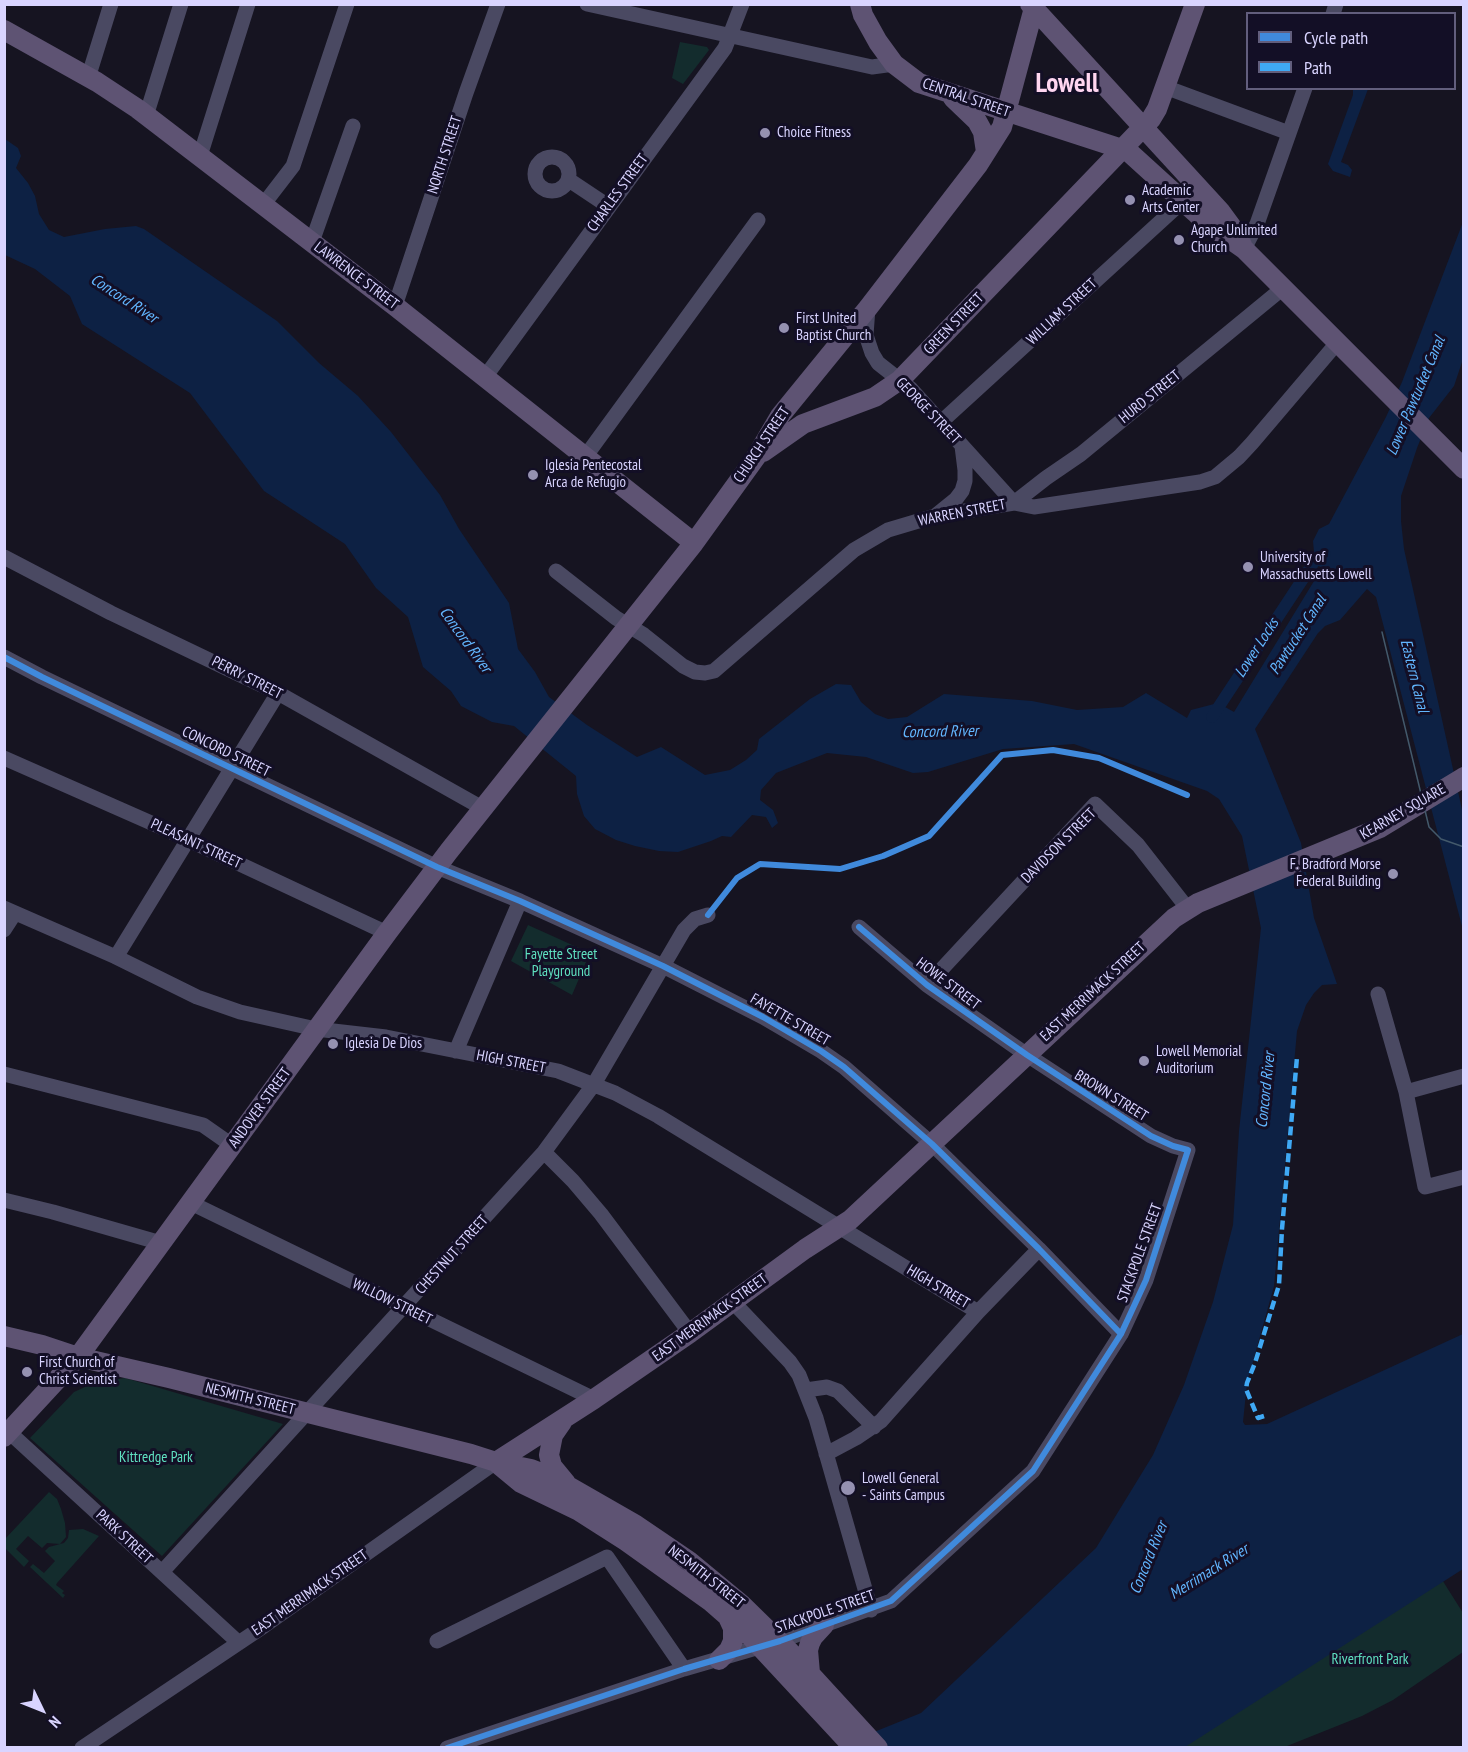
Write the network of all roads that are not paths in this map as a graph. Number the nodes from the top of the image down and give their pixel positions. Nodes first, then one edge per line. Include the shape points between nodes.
1 (111, 4) edge
2 (181, 4) edge
3 (248, 4) edge
4 (347, 4) edge
5 (498, 4) edge
6 (587, 4) edge
7 (742, 4) edge
8 (860, 4) edge
9 (1195, 4) edge
10 (1033, 6) edge
11 (618, 8) edge
12 (4, 30) edge
13 (729, 35) junction
14 (894, 64) junction
15 (88, 78) junction
16 (1164, 87) junction
17 (1304, 90) edge
18 (947, 93) junction
19 (1007, 112) junction
20 (146, 116) junction
21 (353, 126) dead end
22 (1143, 128) junction
23 (1289, 133) junction
24 (1122, 149) junction
25 (986, 152) junction
26 (200, 156) junction
27 (569, 180) dead end
28 (1183, 201) junction
29 (263, 205) junction
30 (608, 206) junction
31 (758, 220) dead end
32 (312, 242) junction
33 (1244, 249) junction
34 (1283, 288) junction
35 (395, 306) junction
36 (868, 308) junction
37 (1337, 343) junction
38 (485, 377) junction
39 (900, 380) junction
40 (940, 423) junction
41 (962, 446) junction
42 (585, 457) junction
43 (756, 457) junction
44 (1464, 470) edge
45 (1014, 503) junction
46 (935, 516) junction
47 (694, 543) junction
48 (4, 557) edge
49 (556, 572) dead end
50 (628, 626) junction
51 (4, 657) edge
52 (278, 693) junction
53 (4, 758) edge
54 (232, 768) junction
55 (511, 775) joint
56 (1462, 777) edge
57 (484, 809) junction
58 (188, 840) junction
59 (1308, 858) joint
60 (437, 867) junction
61 (520, 901) junction
62 (1188, 909) junction
63 (10, 911) edge
64 (708, 915) dead end
65 (859, 927) dead end
66 (4, 930) edge
67 (387, 933) junction
68 (116, 957) junction
69 (663, 966) junction
70 (927, 986) junction
71 (1378, 994) dead end
72 (316, 1029) junction
73 (456, 1051) junction
74 (1027, 1055) junction
75 (4, 1074) edge
76 (1464, 1076) edge
77 (594, 1084) junction
78 (1406, 1092) junction
79 (932, 1144) junction
80 (232, 1146) junction
81 (1188, 1150) joint
82 (544, 1152) junction
83 (1464, 1177) edge
84 (4, 1200) edge
85 (191, 1203) junction
86 (838, 1227) junction
87 (161, 1243) junction
88 (1039, 1249) junction
89 (733, 1302) junction
90 (404, 1308) junction
91 (978, 1312) junction
92 (690, 1333) junction
93 (1121, 1335) junction
94 (4, 1336) edge
95 (78, 1358) junction
96 (806, 1390) junction
97 (594, 1399) junction
98 (307, 1413) junction
99 (570, 1414) junction
100 (874, 1426) junction
101 (7, 1434) edge
102 (826, 1454) junction
103 (496, 1462) junction
104 (569, 1486) junction
105 (162, 1572) junction
106 (871, 1610) junction
107 (727, 1615) junction
108 (824, 1626) junction
109 (437, 1641) dead end
110 (780, 1641) junction
111 (239, 1643) junction
112 (760, 1647) junction
113 (719, 1660) junction
114 (684, 1670) junction
115 (810, 1673) junction
116 (830, 1707) junction
117 (82, 1748) edge
118 (447, 1748) edge
119 (854, 1748) edge
120 (878, 1748) edge

1 - 15 street
2 - 20 street
3 - 26 street
4 - 29 street via 293,166
5 - 35 street, NORTH STREET
6 - 11 street
7 - 13 street, CHARLES STREET
8 - 14 main road, CENTRAL STREET via 870,29
9 - 16 main road, GREEN STREET
10 - 19 main road, CHURCH STREET
10 - 22 main road, CENTRAL STREET
11 - 13 street
12 - 15 main road, LAWRENCE STREET
13 - 14 street via 872,67
13 - 30 street, CHARLES STREET via 724,48
14 - 18 main road, CENTRAL STREET via 919,83
15 - 20 main road, LAWRENCE STREET
16 - 22 main road, GREEN STREET via 1154,114
16 - 23 street
17 - 23 street
18 - 19 main road, CENTRAL STREET
18 - 25 main road via 977,121
19 - 24 main road, CENTRAL STREET
19 - 25 main road, CHURCH STREET via 1002,128
20 - 26 main road, LAWRENCE STREET
21 - 32 street
22 - 24 main road, GREEN STREET
22 - 33 main road, CENTRAL STREET via 1226,218
23 - 33 street via 1257,224
24 - 28 main road, CENTRAL STREET
24 - 39 main road, GREEN STREET
25 - 36 main road, CHURCH STREET
26 - 29 main road, LAWRENCE STREET
27 - 30 street
28 - 33 main road, CENTRAL STREET via 1215,230
28 - 40 street, WILLIAM STREET
29 - 32 main road, LAWRENCE STREET
30 - 38 street, CHARLES STREET
31 - 42 street
32 - 35 main road, LAWRENCE STREET
33 - 34 main road, CENTRAL STREET
34 - 37 main road, CENTRAL STREET
34 - 45 street, HURD STREET via 1081,454
35 - 38 main road, LAWRENCE STREET
36 - 39 street, GEORGE STREET via 866,335 872,353 878,363
36 - 43 main road, CHURCH STREET via 780,416
37 - 44 main road, CENTRAL STREET
37 - 45 street, WARREN STREET via 1252,443 1215,477 1034,507
38 - 42 main road, LAWRENCE STREET
39 - 40 street, GEORGE STREET
39 - 43 main road, GREEN STREET via 875,397 803,424
40 - 41 street, GEORGE STREET
41 - 45 street, GEORGE STREET
41 - 46 street via 962,490
42 - 47 main road, LAWRENCE STREET
43 - 47 main road, CHURCH STREET
45 - 46 street, WARREN STREET
46 - 50 street, WARREN STREET via 888,530 854,550 714,671 705,674 683,666
47 - 50 main road, CHURCH STREET
48 - 52 street, PERRY STREET
49 - 50 street, WARREN STREET
50 - 55 main road, CHURCH STREET
51 - 54 street, CONCORD STREET
52 - 54 street
52 - 57 street, PERRY STREET
53 - 58 street, PLEASANT STREET
54 - 58 street
54 - 60 street, CONCORD STREET
55 - 57 main road, ANDOVER STREET
56 - 59 main road, KEARNEY SQUARE via 1380,828
57 - 60 main road, ANDOVER STREET
58 - 67 street, PLEASANT STREET
58 - 68 street
59 - 62 main road, EAST MERRIMACK STREET
60 - 61 street, FAYETTE STREET
60 - 67 main road, ANDOVER STREET
61 - 69 street, FAYETTE STREET
61 - 73 street
62 - 70 street, DAVIDSON STREET via 1138,845 1095,804
62 - 74 main road, EAST MERRIMACK STREET via 1157,932
63 - 66 street
63 - 68 street, HIGH STREET
64 - 69 street, CHESTNUT STREET via 695,919 684,930
65 - 70 street, HOWE STREET
67 - 72 main road, ANDOVER STREET
68 - 72 street, HIGH STREET via 222,1007
69 - 77 street, CHESTNUT STREET
69 - 79 street, FAYETTE STREET via 821,1051
70 - 74 street, HOWE STREET
71 - 78 street
72 - 73 street, HIGH STREET
72 - 80 main road, ANDOVER STREET
73 - 77 street, HIGH STREET via 558,1071
74 - 79 main road, EAST MERRIMACK STREET
74 - 81 street, BROWN STREET via 1151,1136
75 - 80 street via 203,1125
76 - 78 street
77 - 82 street, CHESTNUT STREET
77 - 86 street, HIGH STREET via 658,1116
78 - 83 street via 1425,1187
79 - 86 main road, EAST MERRIMACK STREET
79 - 88 street, FAYETTE STREET
80 - 85 main road, ANDOVER STREET
81 - 93 street, STACKPOLE STREET via 1146,1280
82 - 90 street, CHESTNUT STREET
82 - 92 street via 601,1214
84 - 87 street
85 - 87 main road, ANDOVER STREET
85 - 90 street, WILLOW STREET
86 - 89 main road, EAST MERRIMACK STREET
86 - 91 street, HIGH STREET
87 - 95 main road, ANDOVER STREET
88 - 91 street
88 - 93 street, FAYETTE STREET
89 - 92 main road, EAST MERRIMACK STREET
89 - 96 street via 790,1362
90 - 97 street, WILLOW STREET
90 - 98 street, CHESTNUT STREET
91 - 100 street
92 - 97 main road, EAST MERRIMACK STREET
93 - 106 street, STACKPOLE STREET via 1033,1471 898,1597
94 - 95 main road, NESMITH STREET
95 - 98 main road, NESMITH STREET
95 - 101 main road, ANDOVER STREET
96 - 100 street via 838,1391
96 - 102 street
97 - 99 main road, EAST MERRIMACK STREET
98 - 103 main road, NESMITH STREET
98 - 105 street, CHESTNUT STREET
99 - 103 main road, EAST MERRIMACK STREET
99 - 104 main road via 549,1444 552,1466
100 - 102 street
101 - 105 street, PARK STREET
102 - 106 street
103 - 104 main road, NESMITH STREET via 531,1469
103 - 107 main road, NESMITH STREET via 521,1482 579,1511 626,1541
103 - 111 street, EAST MERRIMACK STREET
104 - 110 main road, NESMITH STREET via 689,1561
105 - 111 street, PARK STREET
106 - 108 street, STACKPOLE STREET
107 - 112 main road, NESMITH STREET
107 - 113 main road via 733,1641
108 - 110 street, STACKPOLE STREET
108 - 115 main road via 810,1643
109 - 114 street via 607,1557
110 - 112 street, STACKPOLE STREET
110 - 115 main road, NESMITH STREET
111 - 117 street, EAST MERRIMACK STREET
112 - 113 street, STACKPOLE STREET
112 - 116 main road, NESMITH STREET
113 - 114 street, STACKPOLE STREET
114 - 118 street, STACKPOLE STREET
115 - 116 main road, NESMITH STREET
116 - 119 main road, NESMITH STREET
116 - 120 main road, NESMITH STREET

